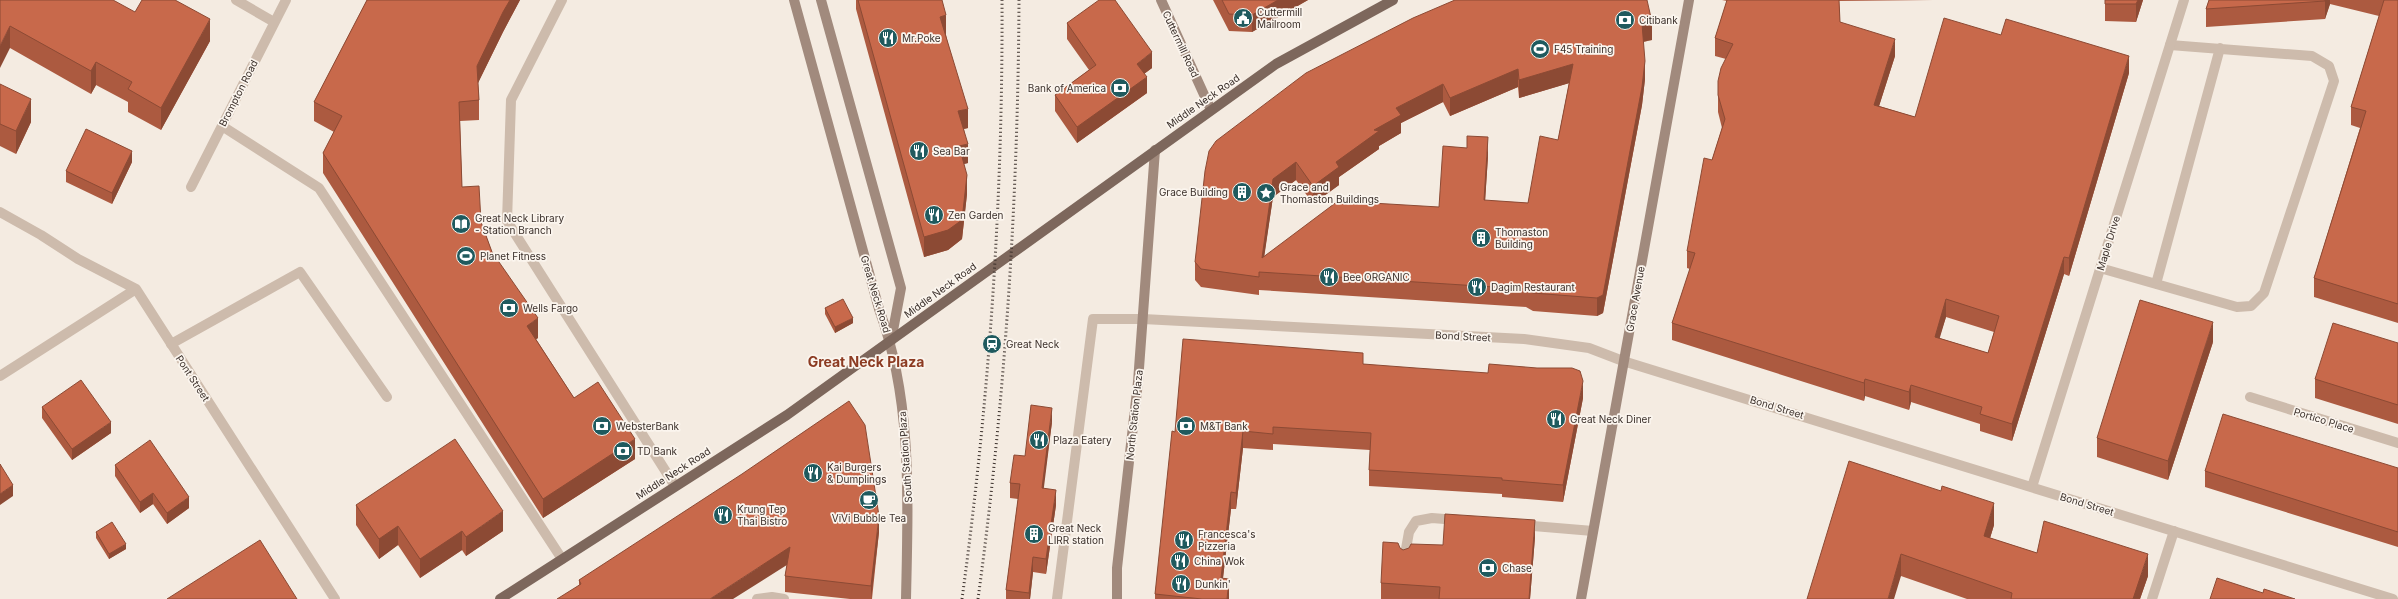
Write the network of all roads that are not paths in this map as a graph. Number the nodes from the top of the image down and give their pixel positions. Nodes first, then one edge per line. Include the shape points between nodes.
1 (236, 0) edge
2 (286, 0) edge
3 (562, 0) edge
4 (794, 0) edge
5 (821, 0) edge
6 (1161, 0) edge
7 (1393, 0) edge
8 (1689, 0) edge
9 (2184, 0) edge
10 (274, 22) junction
11 (2170, 45) junction
12 (2220, 48) junction
13 (1212, 110) junction
14 (222, 126) junction
15 (1156, 150) junction
16 (191, 187) dead end
17 (0, 212) edge
18 (2100, 268) junction
19 (2156, 284) junction
20 (136, 289) junction
21 (1143, 319) junction
22 (890, 341) junction
23 (171, 344) junction
24 (1623, 361) junction
25 (0, 376) edge
26 (387, 397) dead end
27 (2250, 397) dead end
28 (2398, 443) edge
29 (675, 486) junction
30 (2032, 487) junction
31 (1470, 521) edge
32 (1508, 524) edge
33 (1593, 531) junction
34 (2174, 531) junction
35 (562, 559) junction
36 (1404, 560) edge
37 (335, 599) edge
38 (500, 599) edge
39 (757, 599) edge
40 (784, 599) edge
41 (906, 599) edge
42 (1057, 599) edge
43 (1116, 599) edge
44 (1581, 599) edge
45 (2152, 599) edge
46 (2393, 599) edge

1 - 10 street
2 - 10 street, Brompton Road
3 - 29 street via 511,100 507,221
4 - 22 street, Great Neck Road
5 - 22 street, Great Neck Road via 901,288
6 - 13 street, Cuttermill Road
7 - 13 main road, Middle Neck Road via 1276,64
8 - 24 street, Grace Avenue
9 - 11 street, Maple Drive
10 - 14 street, Brompton Road
11 - 12 street
11 - 18 street, Maple Drive
12 - 19 street
12 - 19 street via 2312,56 2329,66 2334,81 2264,293 2251,306 2237,307
13 - 15 main road, Middle Neck Road
14 - 16 street, Brompton Road
14 - 35 street via 319,188
15 - 21 street, North Station Plaza
15 - 22 main road, Middle Neck Road
17 - 20 street via 78,259
18 - 19 street
18 - 30 street, Maple Drive
20 - 23 street, Pont Street
20 - 25 street
21 - 24 street, Bond Street via 1524,339 1589,348
21 - 42 street, Bond Street via 1093,319
21 - 43 street, North Station Plaza
22 - 29 main road, Middle Neck Road via 786,415
22 - 41 street, South Station Plaza via 900,395 908,474
23 - 26 street via 300,272
23 - 37 street, Pont Street
24 - 30 street, Bond Street
24 - 33 street, Grace Avenue
27 - 28 street, Portico Place
29 - 35 main road, Middle Neck Road
30 - 34 street, Bond Street
31 - 36 street via 1432,518 1416,521 1409,532
32 - 33 street
33 - 44 street, Grace Avenue
34 - 45 street
34 - 46 street, Bond Street
35 - 38 main road, Middle Neck Road
39 - 40 street

